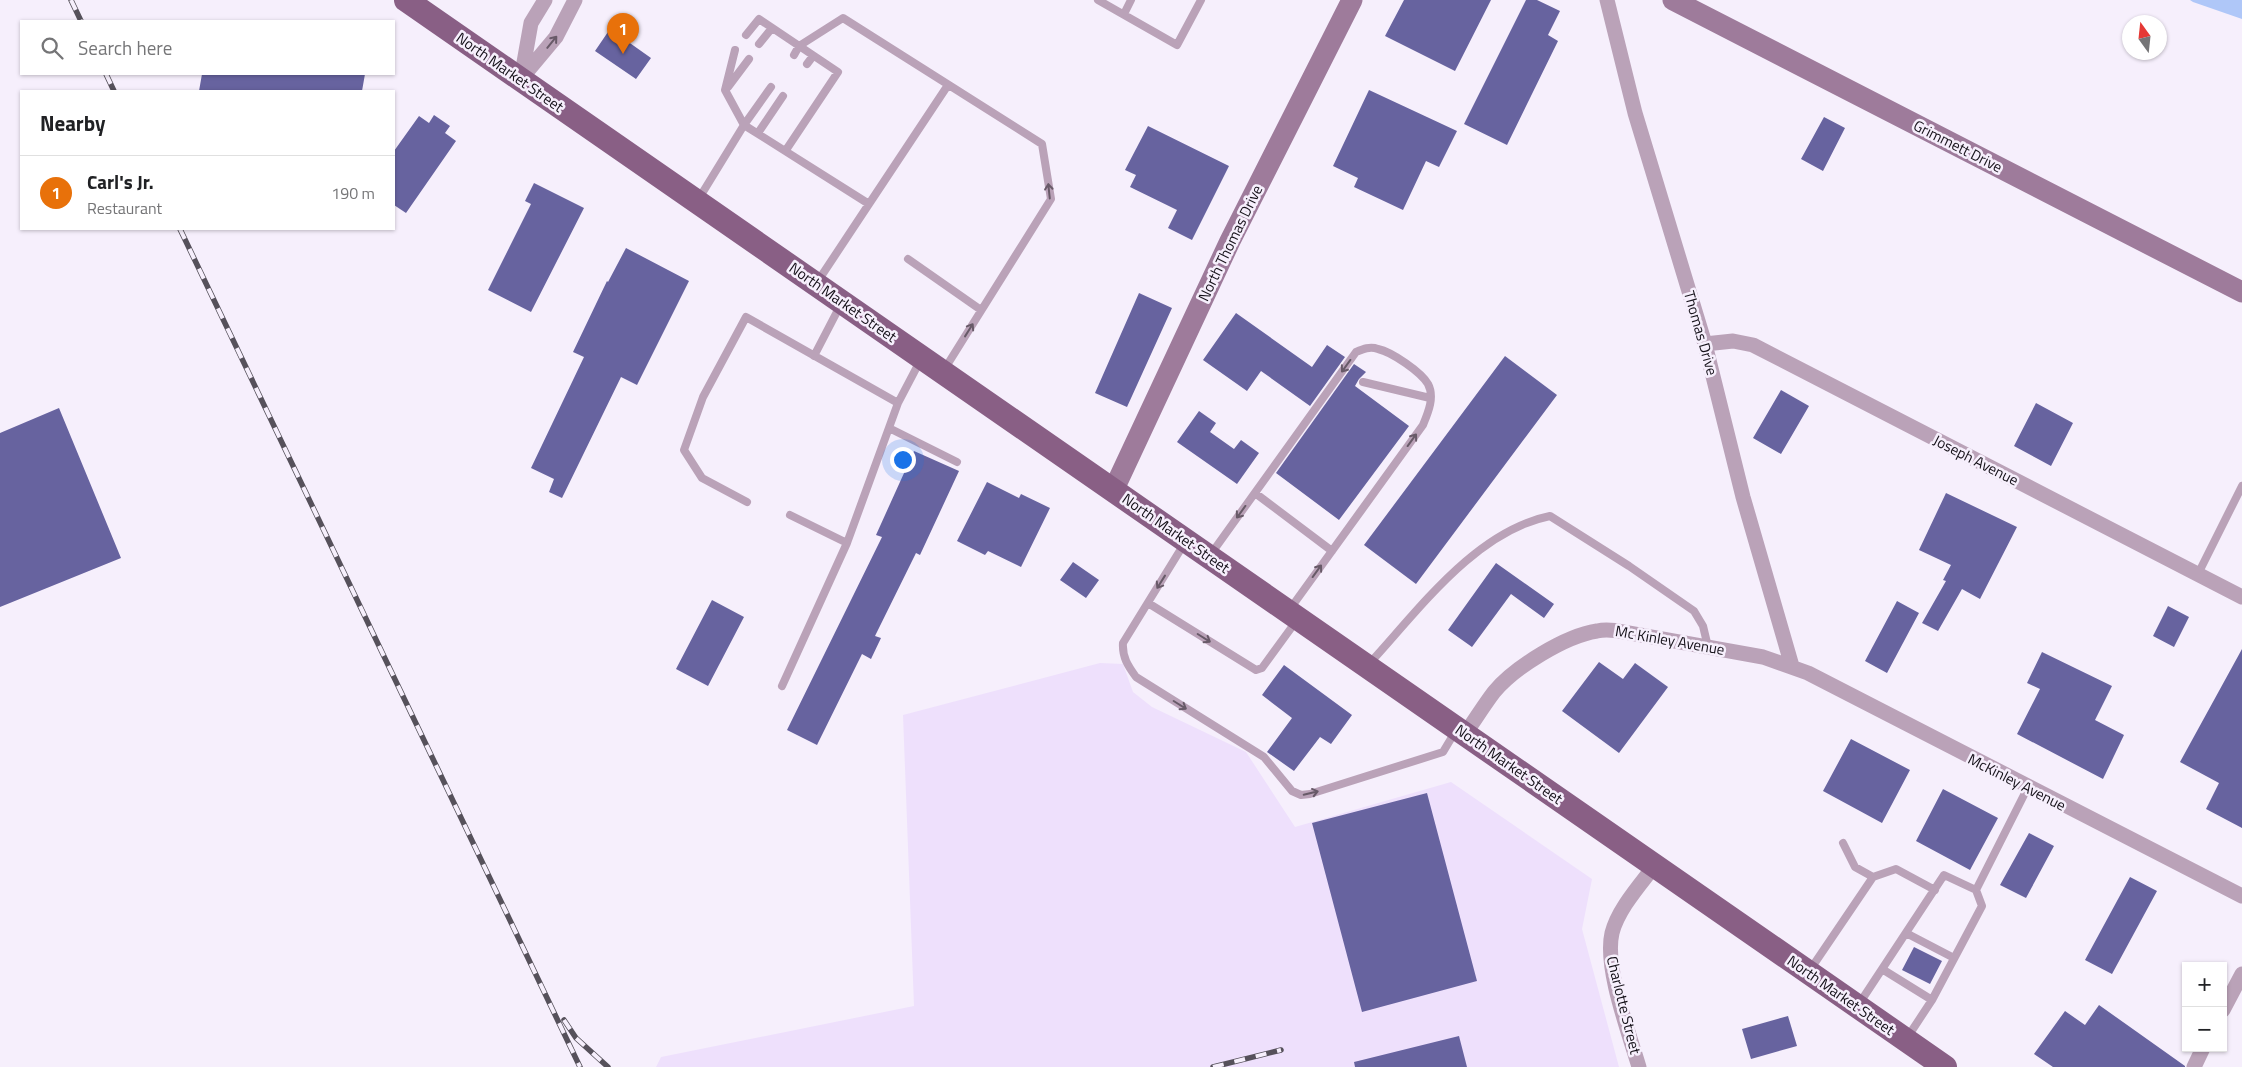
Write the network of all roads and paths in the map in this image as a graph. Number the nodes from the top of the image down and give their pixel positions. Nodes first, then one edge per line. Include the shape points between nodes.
1 (406, 0) edge
2 (545, 0) edge
3 (575, 0) edge
4 (1098, 0) edge
5 (1131, 0) edge
6 (1201, 0) edge
7 (1352, 0) edge
8 (1607, 0) edge
9 (1673, 0) edge
10 (1124, 14) junction
11 (772, 28) junction
12 (746, 35) dead end
13 (759, 44) dead end
14 (799, 46) junction
15 (735, 50) dead end
16 (794, 55) dead end
17 (813, 56) junction
18 (749, 59) dead end
19 (807, 64) dead end
20 (520, 80) junction
21 (948, 85) junction
22 (770, 87) dead end
23 (725, 90) junction
24 (783, 96) dead end
25 (744, 125) junction
26 (758, 133) junction
27 (786, 150) junction
28 (697, 201) junction
29 (869, 204) junction
30 (908, 259) dead end
31 (816, 284) junction
32 (2242, 292) edge
33 (842, 302) junction
34 (981, 310) junction
35 (1705, 344) junction
36 (814, 356) junction
37 (922, 357) junction
38 (943, 372) junction
39 (1363, 382) dead end
40 (1430, 398) junction
41 (898, 403) junction
42 (889, 428) junction
43 (957, 462) dead end
44 (2242, 486) edge
45 (1114, 490) junction
46 (1255, 493) junction
47 (747, 502) dead end
48 (790, 515) dead end
49 (1187, 540) junction
50 (847, 543) junction
51 (1332, 551) junction
52 (1210, 556) junction
53 (2198, 574) junction
54 (2242, 597) edge
55 (1148, 603) junction
56 (1294, 614) junction
57 (1708, 647) junction
58 (1367, 666) junction
59 (1792, 666) junction
60 (782, 686) dead end
61 (1461, 731) junction
62 (2028, 787) junction
63 (1843, 843) dead end
64 (1655, 865) junction
65 (1873, 877) junction
66 (1934, 890) junction
67 (1976, 890) junction
68 (2242, 896) edge
69 (1906, 933) junction
70 (1954, 958) junction
71 (1882, 969) junction
72 (1809, 972) junction
73 (2242, 974) edge
74 (1932, 1000) junction
75 (1858, 1006) junction
76 (2225, 1007) edge
77 (1906, 1040) junction
78 (2201, 1052) edge
79 (1639, 1067) edge
80 (1945, 1067) edge
81 (2194, 1067) edge

1 - 20 main road, North Market Street
2 - 20 street via 532,22
20 -> 3 street via 556,37
4 - 10 lane
5 - 10 lane
6 - 10 lane via 1177,46
7 - 45 main road, North Thomas Drive via 1230,241
8 - 35 street, Thomas Drive via 1635,114
9 - 32 main road, Grimmett Drive
11 - 12 lane via 758,19
11 - 13 lane
11 - 14 lane
14 - 16 lane
14 - 17 lane
14 - 21 lane via 843,18
15 - 23 lane
17 - 19 lane
17 - 27 lane via 838,72
18 - 23 lane
20 - 28 main road, North Market Street
21 - 29 lane
34 -> 21 lane via 1051,198 1042,144
22 - 25 lane
23 - 25 lane
24 - 26 lane
25 - 26 lane
25 - 28 lane
26 - 27 lane
27 - 29 lane
28 - 31 main road, North Market Street
29 - 31 lane
30 - 34 lane
31 - 33 main road, North Market Street
33 - 36 lane
33 - 37 main road, North Market Street
38 -> 34 lane
35 - 53 street, Joseph Avenue via 1734,341 1753,345
35 - 59 street, Thomas Drive via 1743,497
36 - 41 lane
36 - 47 lane via 746,317 703,397 684,450 702,478
37 - 38 main road, North Market Street
37 - 41 lane
38 - 45 main road, North Market Street
39 - 40 lane
40 -> 46 lane via 1428,384 1413,368 1379,349 1367,348 1356,352
51 -> 40 lane via 1423,425 1430,409
41 - 42 lane
42 - 43 lane
42 - 50 lane
44 - 53 lane
45 - 49 main road, North Market Street
46 - 51 lane
46 -> 52 lane
48 - 50 lane
49 - 52 main road, North Market Street
49 -> 55 lane
50 - 60 lane
56 -> 51 lane
52 - 56 main road, North Market Street
53 - 54 street, Joseph Avenue
55 -> 56 lane via 1256,670 1262,668
55 -> 61 lane via 1122,652 1136,677 1264,757 1292,791 1301,795 1443,752
56 - 58 main road, North Market Street
57 - 58 lane via 1703,626 1694,611 1550,516 1517,526 1464,561
57 - 59 street, Mc Kinley Avenue via 1764,657
57 - 61 street, Mc Kinley Avenue via 1606,630 1578,635 1512,676
58 - 61 main road, North Market Street
59 - 62 street, McKinley Avenue
61 - 64 main road, North Market Street
62 - 67 lane
62 - 68 street, McKinley Avenue
63 - 65 lane via 1855,867
64 - 72 main road, North Market Street
64 - 79 street, Charlotte Street via 1619,916 1612,932 1610,949 1614,978
65 - 66 lane via 1896,869
65 - 72 lane
66 - 67 lane via 1944,875
66 - 69 lane
67 - 70 lane via 1982,906
69 - 70 lane
69 - 71 lane
70 - 74 lane
71 - 74 lane
71 - 75 lane
72 - 75 main road, North Market Street
73 - 76 street
74 - 77 lane
75 - 77 main road, North Market Street
77 - 80 main road, North Market Street
78 - 81 street

